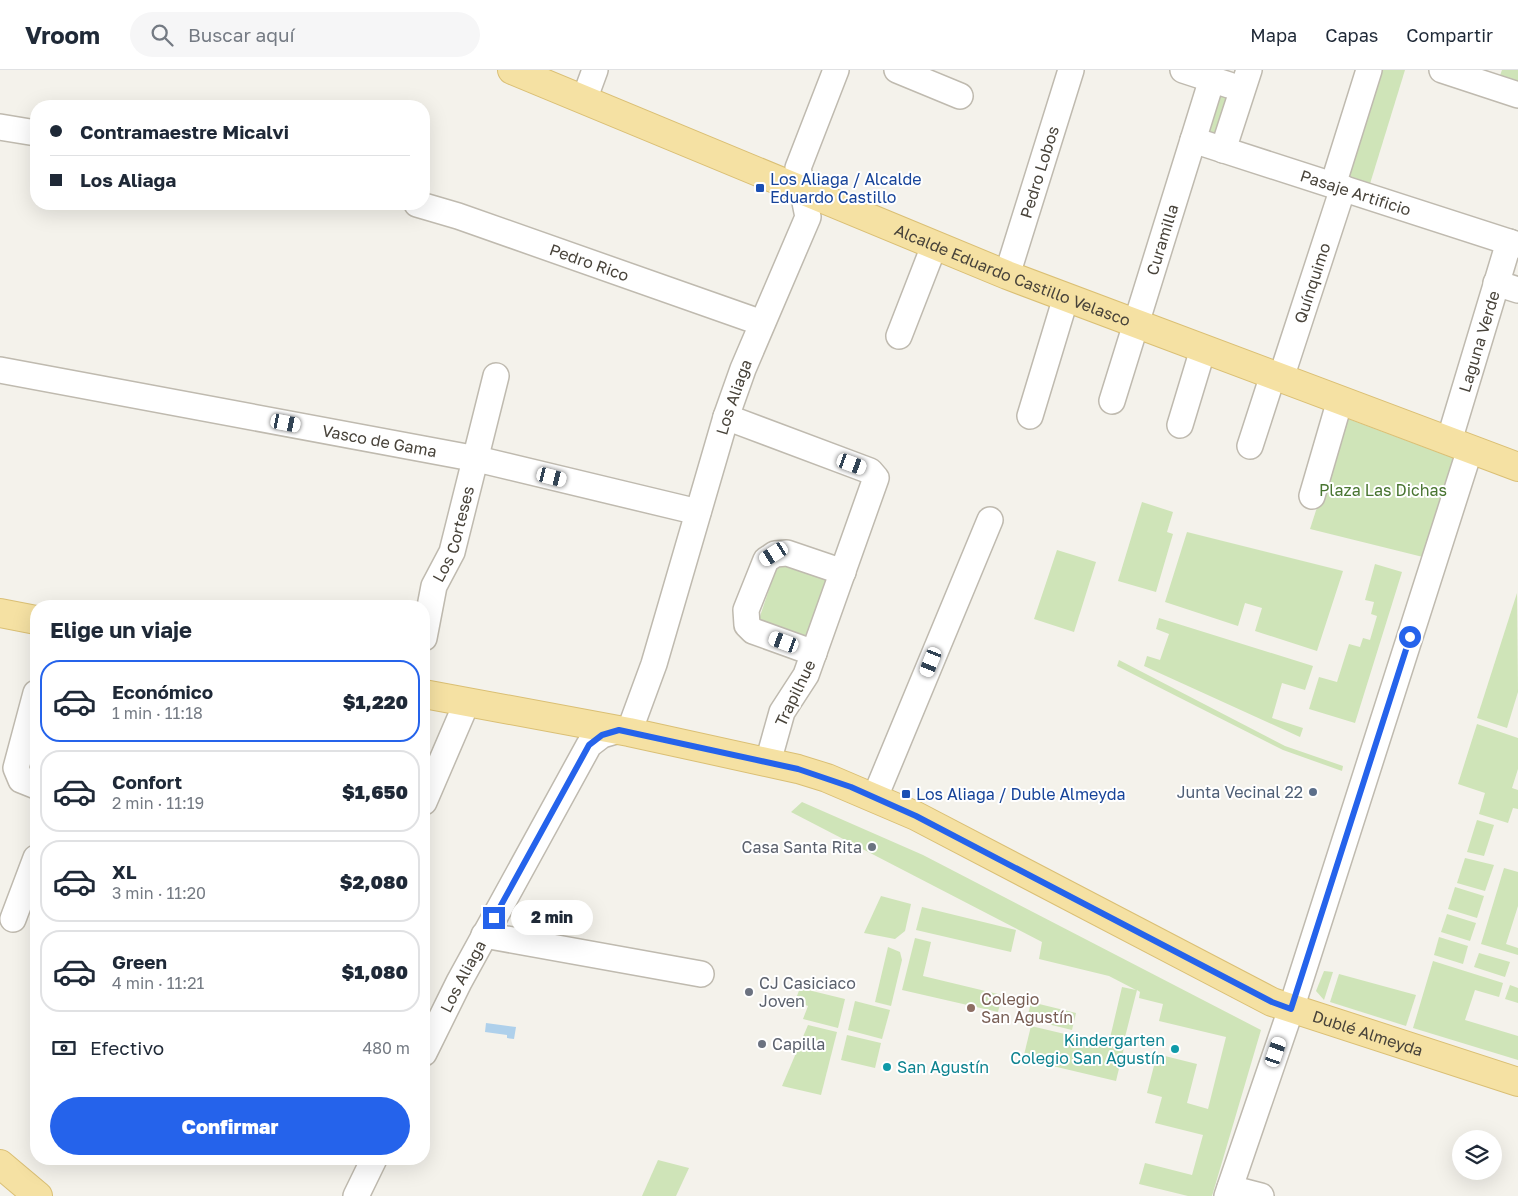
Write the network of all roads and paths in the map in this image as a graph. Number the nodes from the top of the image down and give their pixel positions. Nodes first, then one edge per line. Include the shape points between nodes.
1 (512, 70) edge
2 (595, 70) edge
3 (836, 70) edge
4 (897, 70) edge
5 (1071, 70) edge
6 (1183, 70) edge
7 (1370, 70) edge
8 (1442, 70) edge
9 (1489, 77) edge
10 (1212, 80) junction
11 (1246, 80) edge
12 (1518, 95) edge
13 (960, 96) dead end
14 (584, 100) junction
15 (0, 127) edge
16 (30, 132) edge
17 (1193, 140) junction
18 (1223, 150) junction
19 (1338, 187) junction
20 (804, 191) junction
21 (430, 208) edge
22 (1513, 243) edge
23 (934, 246) junction
24 (1007, 275) junction
25 (1507, 287) edge
26 (1066, 297) junction
27 (762, 323) junction
28 (1136, 324) junction
29 (899, 336) dead end
30 (1203, 349) junction
31 (0, 370) edge
32 (496, 376) dead end
33 (1277, 377) junction
34 (1340, 400) junction
35 (1112, 401) dead end
36 (1030, 416) dead end
37 (726, 417) junction
38 (1180, 425) dead end
39 (1459, 445) junction
40 (1250, 446) dead end
41 (477, 459) junction
42 (1518, 467) edge
43 (1312, 496) dead end
44 (698, 512) junction
45 (990, 520) dead end
46 (843, 572) junction
47 (430, 607) edge
48 (0, 613) edge
49 (30, 619) edge
50 (814, 653) junction
51 (430, 695) edge
52 (467, 702) junction
53 (30, 716) edge
54 (624, 731) junction
55 (768, 762) junction
56 (30, 784) edge
57 (430, 788) edge
58 (875, 797) junction
59 (30, 874) edge
60 (13, 919) dead end
61 (484, 935) junction
62 (700, 974) dead end
63 (1291, 1009) junction
64 (430, 1040) edge
65 (1518, 1082) edge
66 (0, 1164) edge
67 (371, 1165) edge
68 (1229, 1192) edge
69 (38, 1196) edge
70 (356, 1196) edge
71 (1261, 1196) edge

1 - 14 main road, Alcalde Eduardo Castillo Velasco
2 - 14 street
3 - 20 street, Los Aliaga via 798,168
4 - 13 street
5 - 24 street, Pedro Lobos
6 - 10 street
7 - 19 street, Quínquimo
8 - 9 street
9 - 12 street
10 - 11 street
10 - 17 street, Curamilla
11 - 18 street
14 - 20 main road, Alcalde Eduardo Castillo Velasco
15 - 16 street
17 - 18 street, Pasaje Artificio
17 - 28 street, Curamilla
18 - 19 street, Pasaje Artificio
19 - 22 street, Pasaje Artificio
19 - 33 street, Quínquimo
20 - 23 main road, Alcalde Eduardo Castillo Velasco
20 - 27 street, Los Aliaga via 808,217
21 - 27 street, Pedro Rico
22 - 25 street, Laguna Verde
23 - 24 main road, Alcalde Eduardo Castillo Velasco
23 - 29 street
24 - 26 main road, Alcalde Eduardo Castillo Velasco
25 - 39 street, Laguna Verde
26 - 28 main road, Alcalde Eduardo Castillo Velasco
26 - 36 street
27 - 37 street, Los Aliaga
28 - 30 main road, Alcalde Eduardo Castillo Velasco
28 - 35 street, Curamilla
30 - 33 main road, Alcalde Eduardo Castillo Velasco
30 - 38 street
31 - 41 street, Vasco de Gama
32 - 41 street, Los Corteses
33 - 34 main road, Alcalde Eduardo Castillo Velasco
33 - 40 street, Quínquimo
34 - 39 main road, Alcalde Eduardo Castillo Velasco
34 - 43 street
37 - 44 street, Los Aliaga
37 - 46 street, Trapilhue via 875,475 876,482
39 - 42 main road, Alcalde Eduardo Castillo Velasco
39 - 63 street, Laguna Verde
41 - 44 street, Vasco de Gama
41 - 47 street, Los Corteses via 452,552 434,586
44 - 54 street, Los Aliaga via 654,664
45 - 58 street
46 - 50 street, Trapilhue
46 - 50 street, Trapilhue via 787,553 774,554 766,560 746,610 747,624 753,631
48 - 49 main road
50 - 55 street, Trapilhue via 806,675 782,712
51 - 52 main road, Dublé Almeyda
52 - 54 main road, Dublé Almeyda
52 - 57 street
53 - 56 street via 16,768 21,780
54 - 55 main road, Dublé Almeyda
54 - 61 street, Los Aliaga via 602,735 589,745
55 - 58 main road, Dublé Almeyda via 828,778
58 - 63 main road, Dublé Almeyda
59 - 60 street
61 - 62 street
61 - 64 street, Los Aliaga
63 - 65 main road, Dublé Almeyda
63 - 68 street, Laguna Verde
66 - 69 main road
67 - 70 street
68 - 71 street

